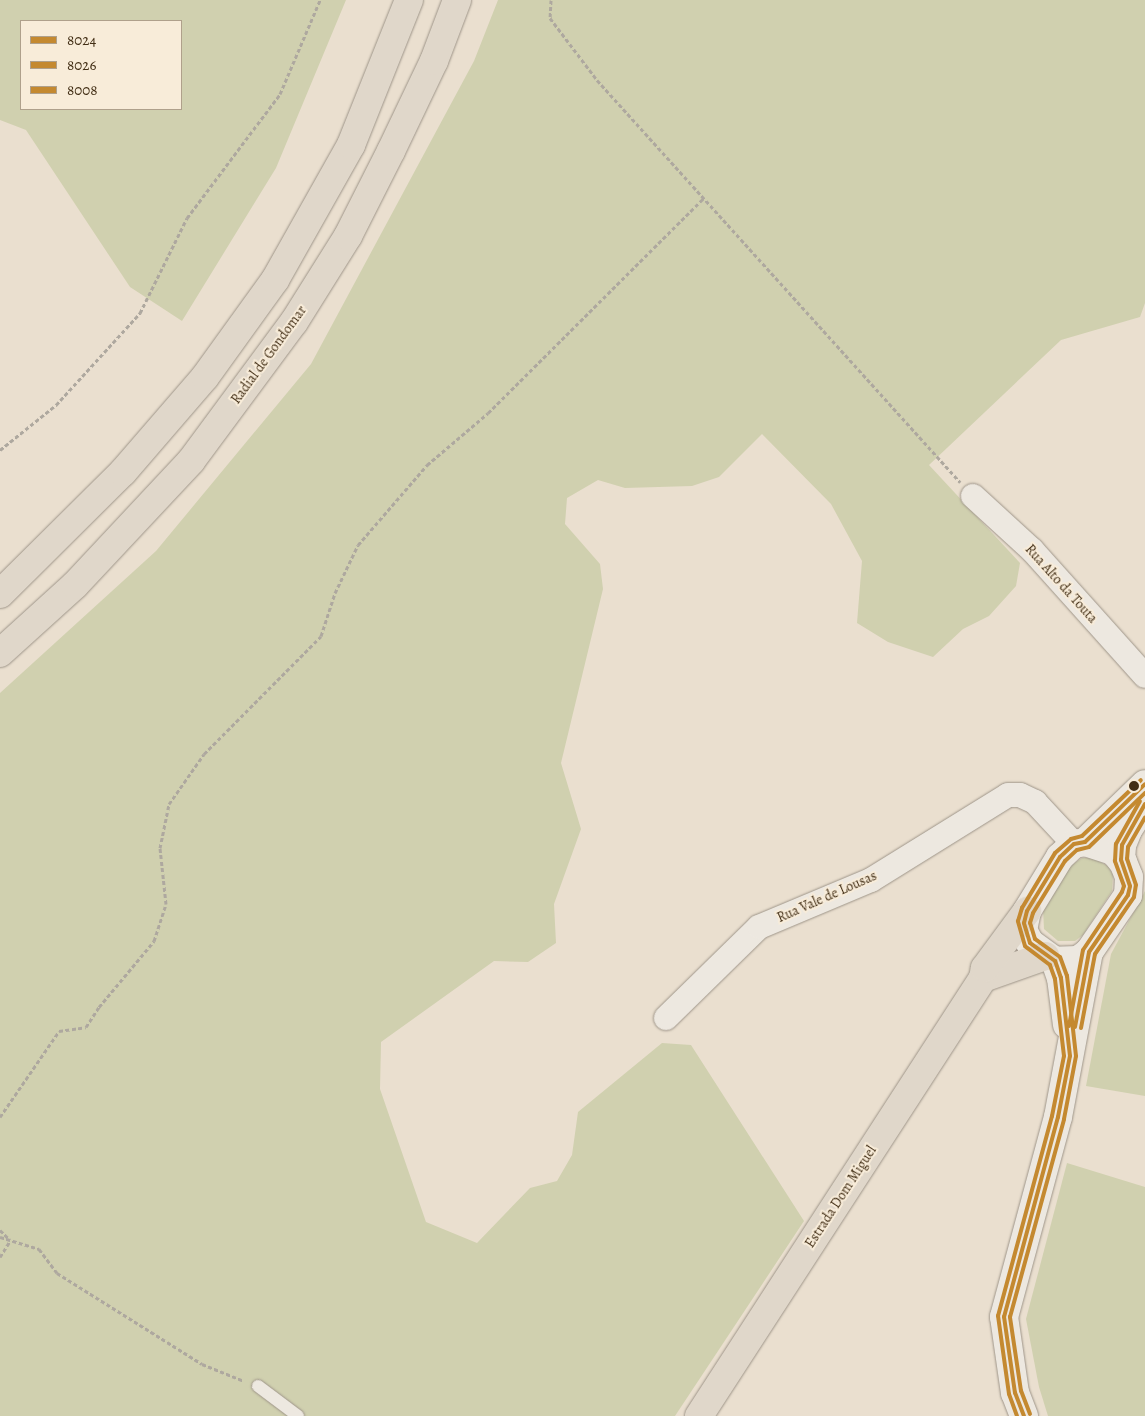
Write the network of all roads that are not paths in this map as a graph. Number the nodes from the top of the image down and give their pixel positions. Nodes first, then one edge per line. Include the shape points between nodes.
1 (409, 0) edge
2 (457, 0) edge
3 (973, 496) road end
4 (0, 594) edge
5 (0, 653) edge
6 (1145, 676) edge
7 (1145, 784) edge
8 (1145, 804) edge
9 (1080, 843) junction
10 (1121, 860) junction
11 (1027, 911) junction
12 (1089, 952) junction
13 (1050, 958) junction
14 (983, 978) junction
15 (666, 1018) dead end
16 (1070, 1056) junction
17 (258, 1386) road end
18 (298, 1416) edge
19 (699, 1416) edge
20 (1024, 1416) edge

1 - 4 main road via 351,145 275,280 205,377 123,472
2 - 5 main road, Radial de Gondomar via 434,61 348,236 294,322 191,461 75,585
3 - 6 street, Rua Alto da Touta via 1032,550
7 - 9 main road
8 - 10 main road via 1128,830
9 - 10 main road via 1113,851
9 - 11 main road via 1060,857
9 - 15 street, Rua Vale de Lousas via 1035,802 1020,795 1008,795 871,880 759,927
10 - 12 main road via 1129,877 1128,895
11 - 13 main road via 1023,930 1030,943
11 - 14 main road, Estrada Dom Miguel via 986,968
12 - 13 main road via 1078,960
12 - 16 main road
13 - 14 main road
13 - 16 main road via 1061,978
14 - 19 main road, Estrada Dom Miguel
16 - 20 main road via 1058,1117 1004,1317 1015,1393
17 - 18 lane

